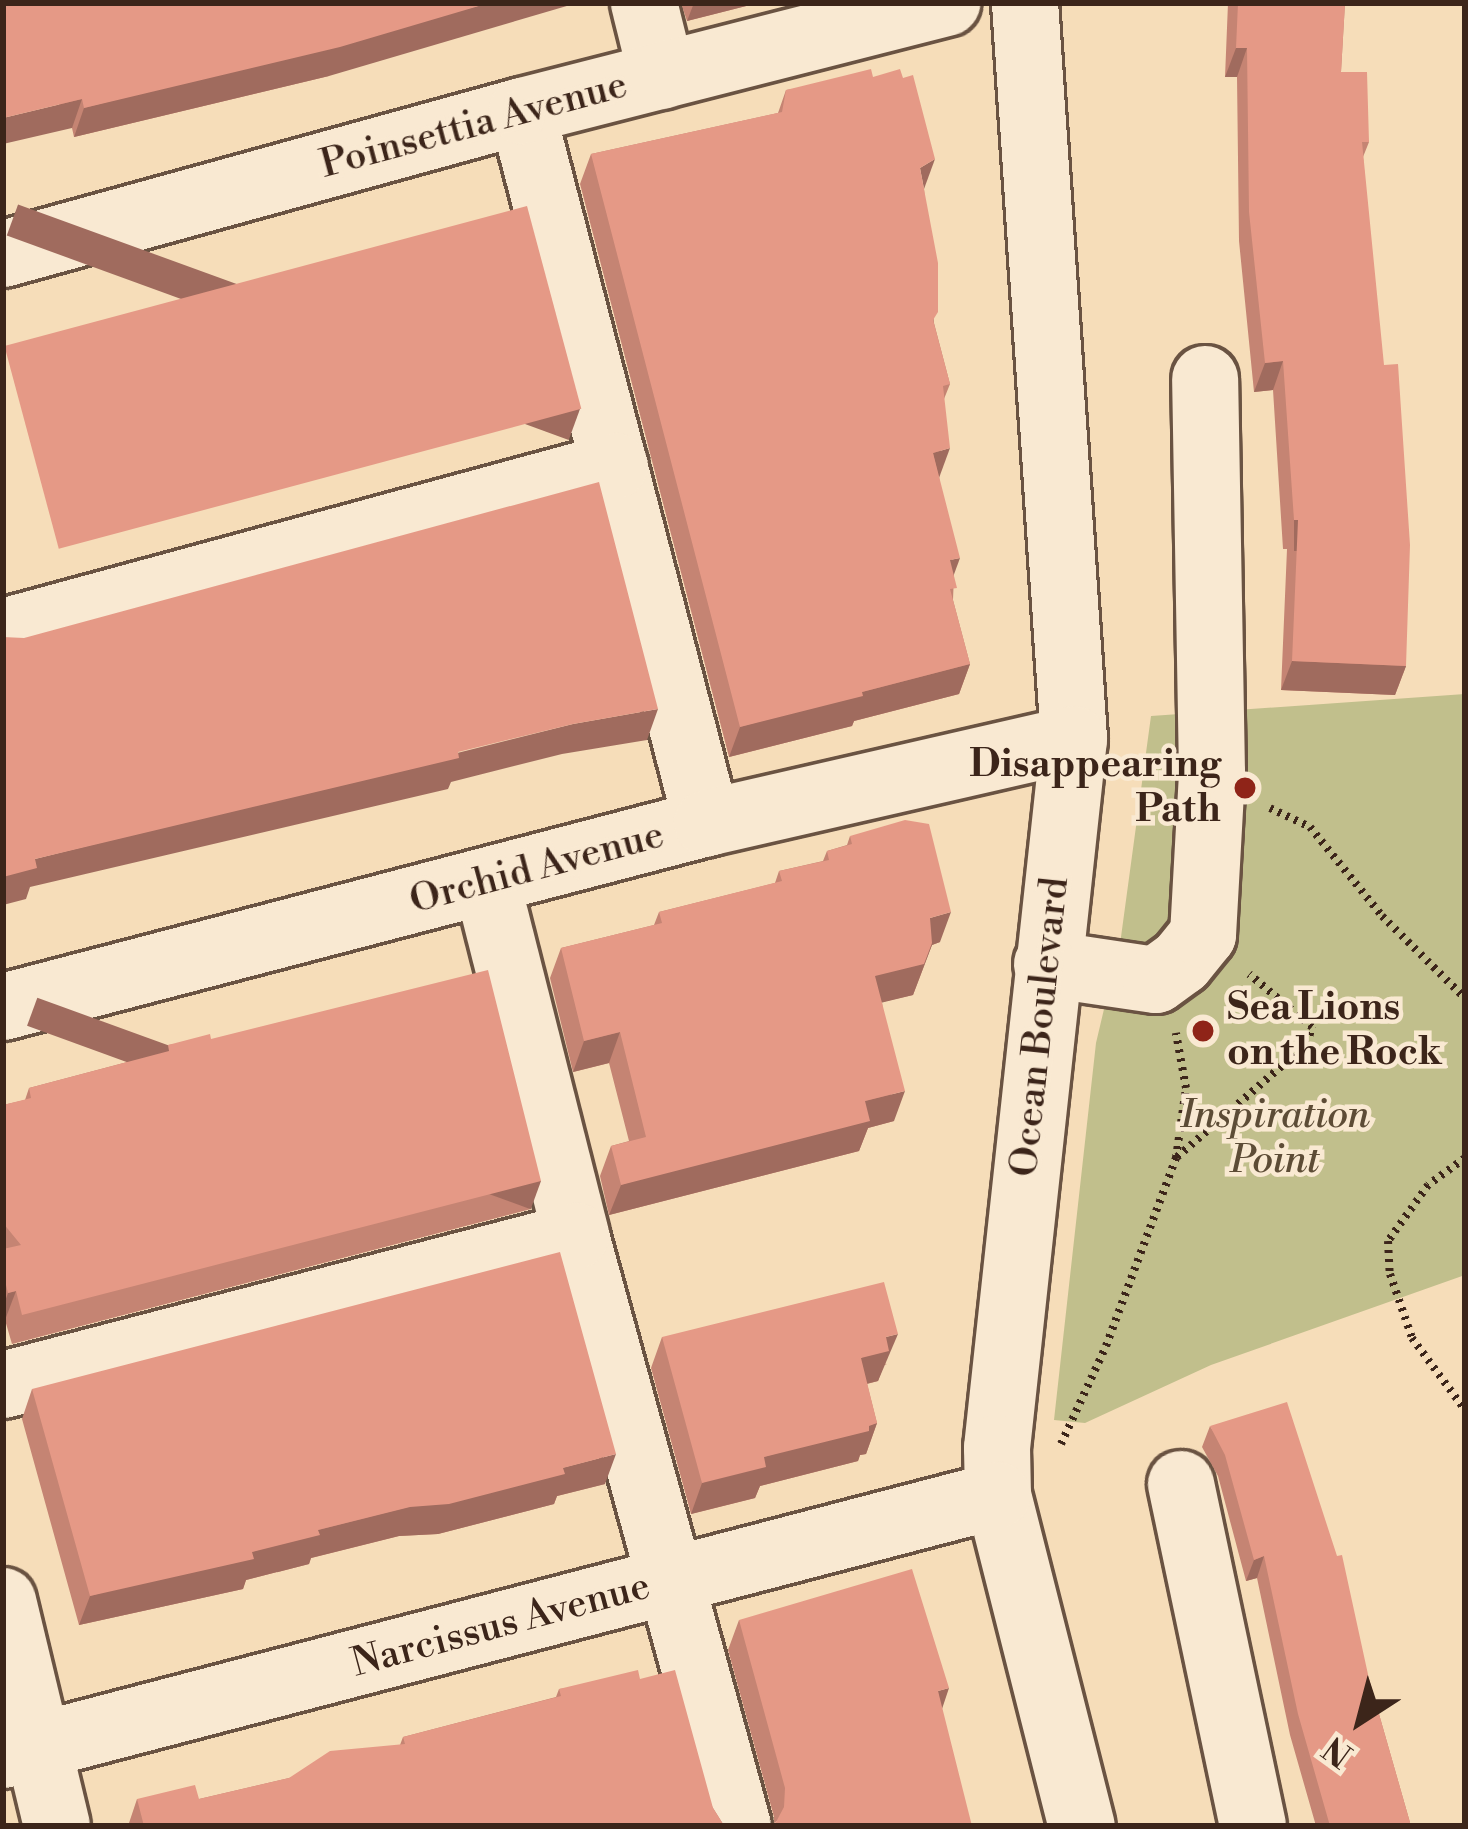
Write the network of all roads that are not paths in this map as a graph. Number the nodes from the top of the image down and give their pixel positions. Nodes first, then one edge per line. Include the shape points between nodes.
1 (644, 3) edge
2 (946, 3) edge
3 (1025, 3) edge
4 (662, 76) junction
5 (522, 111) junction
6 (3, 254) edge
7 (1204, 379) dead end
8 (615, 466) junction
9 (3, 632) edge
10 (1073, 739) junction
11 (707, 823) junction
12 (488, 884) junction
13 (1047, 964) junction
14 (3, 1007) edge
15 (577, 1236) junction
16 (3, 1385) edge
17 (1181, 1484) dead end
18 (998, 1495) junction
19 (672, 1582) junction
20 (3, 1601) edge
21 (22, 1750) edge
22 (57, 1826) edge
23 (738, 1826) edge
24 (1082, 1826) edge
25 (1253, 1826) edge

1 - 4 street
2 - 4 street, Poinsettia Avenue
3 - 10 street, Ocean Boulevard
4 - 5 street, Poinsettia Avenue
5 - 6 street, Poinsettia Avenue
5 - 8 street
7 - 13 street via 1203,934 1156,980
8 - 9 street
8 - 11 street
10 - 11 street, Orchid Avenue
10 - 13 street, Ocean Boulevard
11 - 12 street, Orchid Avenue
12 - 14 street, Orchid Avenue
12 - 15 street
13 - 18 street, Ocean Boulevard
15 - 16 street
15 - 19 street
17 - 25 street
18 - 19 street, Narcissus Avenue
18 - 24 street, Ocean Boulevard
19 - 21 street, Narcissus Avenue
19 - 23 street
20 - 21 street
21 - 22 street

